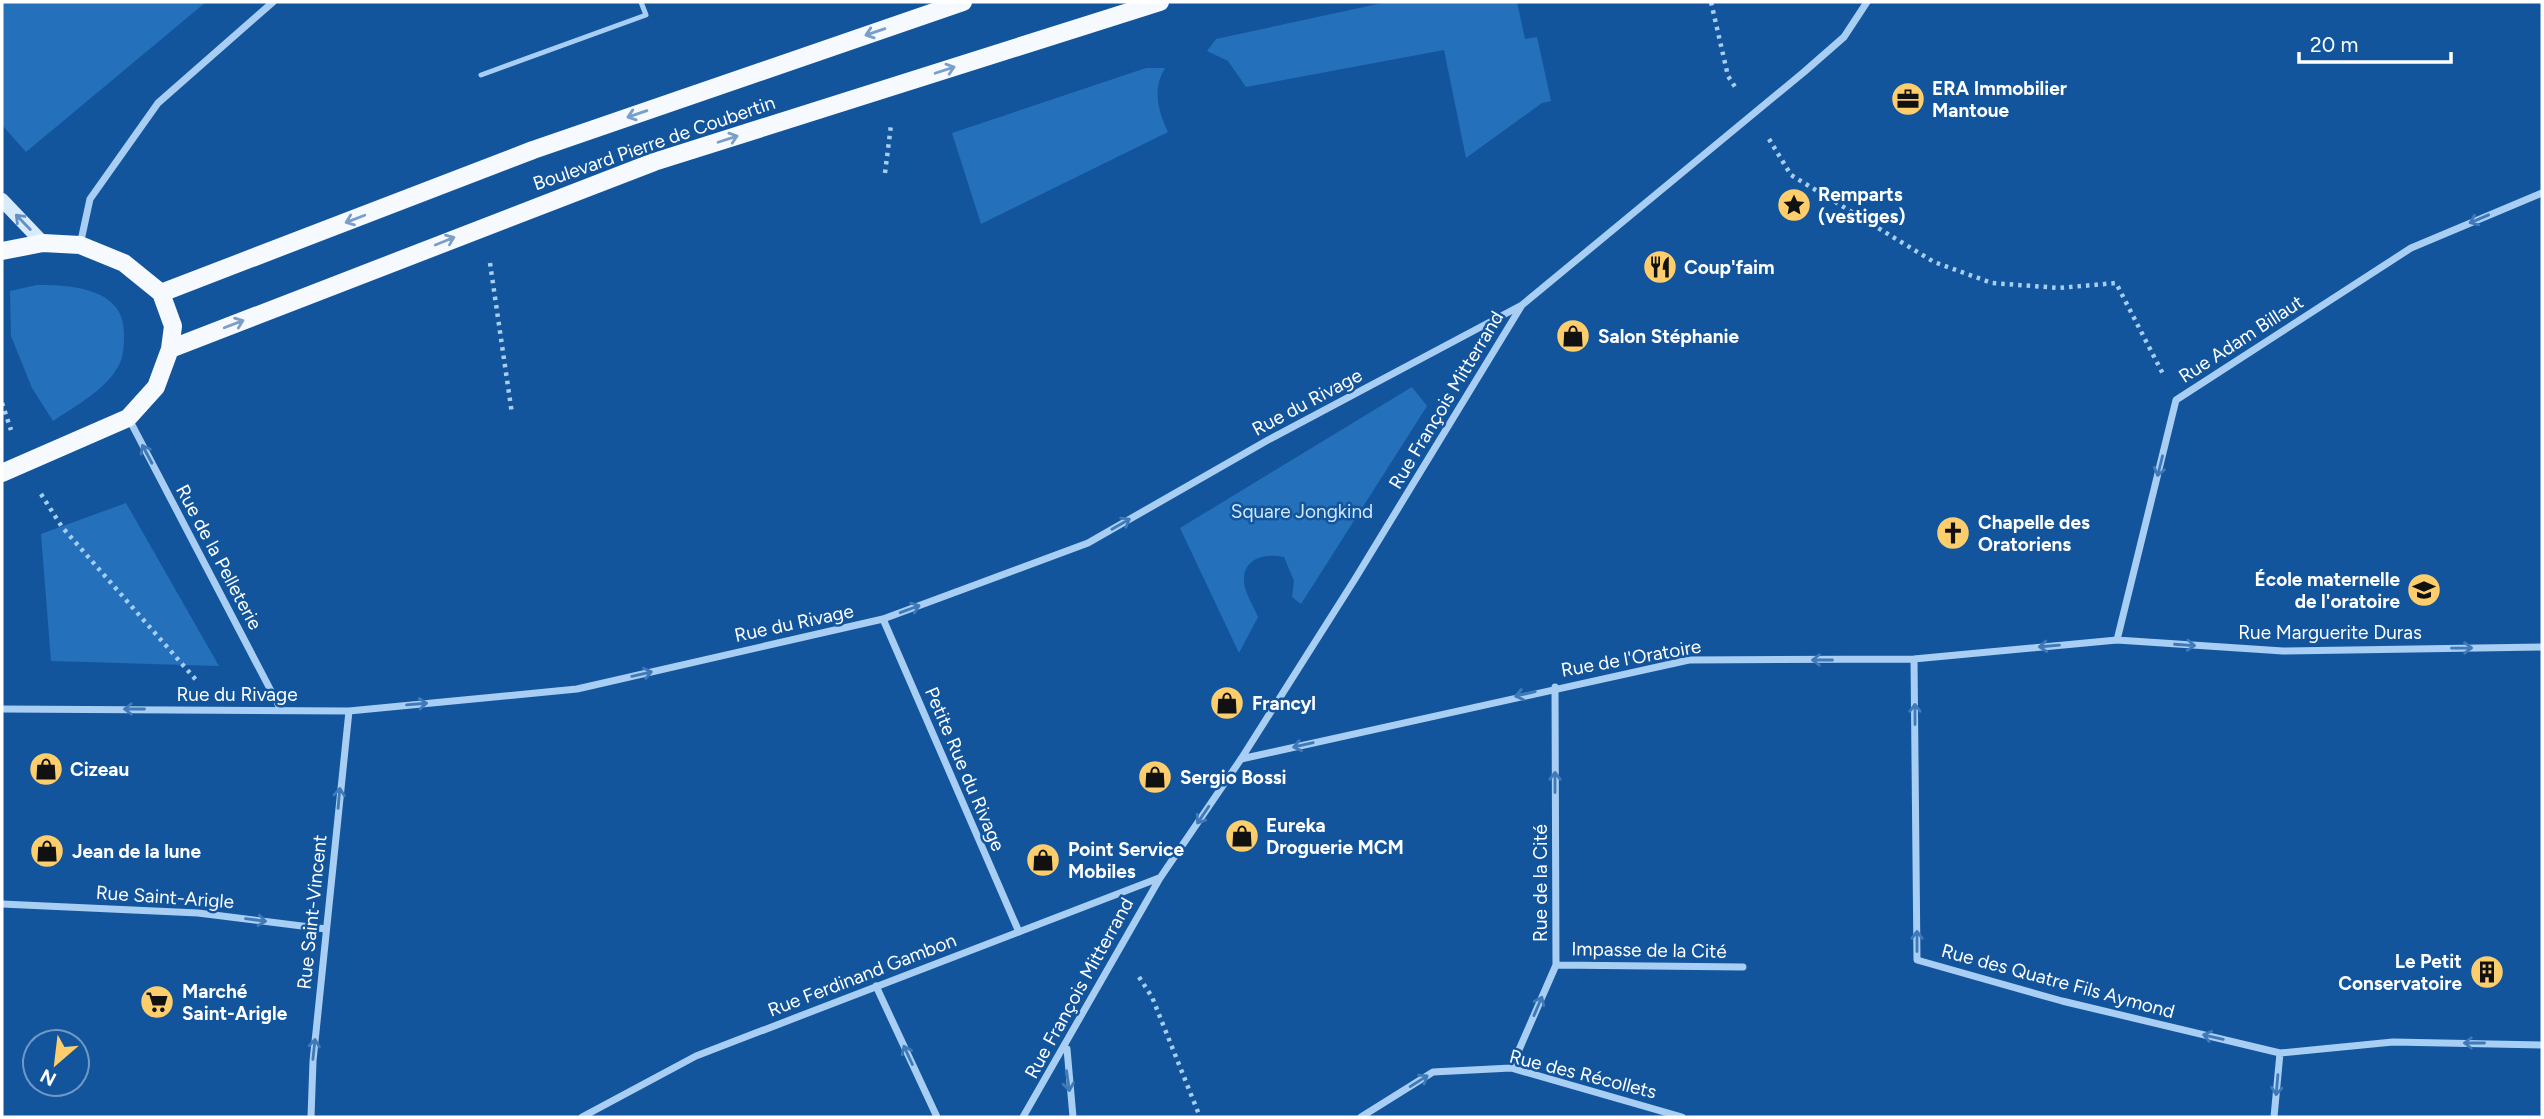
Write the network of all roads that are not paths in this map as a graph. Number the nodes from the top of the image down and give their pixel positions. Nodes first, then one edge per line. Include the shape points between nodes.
1 (273, 2) edge
2 (641, 2) edge
3 (962, 2) edge
4 (1160, 2) edge
5 (1867, 2) edge
6 (481, 75) dead end
7 (2542, 193) edge
8 (2, 200) edge
9 (43, 243) junction
10 (80, 245) junction
11 (2, 251) edge
12 (161, 293) junction
13 (1522, 305) junction
14 (170, 349) junction
15 (128, 418) junction
16 (2, 473) edge
17 (883, 619) junction
18 (2117, 640) junction
19 (2542, 647) edge
20 (1914, 659) junction
21 (1555, 687) junction
22 (2, 709) edge
23 (281, 710) junction
24 (349, 711) junction
25 (1241, 759) junction
26 (1160, 878) junction
27 (2, 904) edge
28 (326, 929) junction
29 (1018, 932) junction
30 (1556, 965) junction
31 (1743, 967) dead end
32 (876, 986) junction
33 (1067, 1045) junction
34 (2542, 1045) edge
35 (2280, 1053) junction
36 (1511, 1069) junction
37 (311, 1117) edge
38 (582, 1117) edge
39 (937, 1117) edge
40 (1023, 1117) edge
41 (1073, 1117) edge
42 (1361, 1117) edge
43 (1682, 1117) edge
44 (2274, 1117) edge

1 - 10 street via 158,103 90,199
2 - 6 lane via 646,15
3 -> 12 main road, Boulevard Pierre de Coubertin via 533,150
14 -> 4 main road, Boulevard Pierre de Coubertin via 653,162
5 - 13 street, Rue François Mitterrand via 1844,37
7 -> 18 street, Rue Adam Billaut via 2411,248 2176,400
9 -> 8 main road
9 - 10 main road
9 - 11 main road
10 - 12 main road via 124,263
12 - 14 main road via 173,326
17 -> 13 street, Rue du Rivage via 1088,543 1268,440
13 - 25 street, Rue François Mitterrand
14 - 15 main road via 156,387
15 - 16 main road
23 -> 15 street, Rue de la Pelleterie
24 -> 17 street, Rue du Rivage via 577,689
17 - 29 street, Petite Rue du Rivage
18 -> 19 street, Rue Marguerite Duras via 2283,651
18 -> 20 street, Rue de l'Oratoire
20 -> 21 street, Rue de l'Oratoire via 1689,660
35 -> 20 street, Rue des Quatre Fils Aymond via 1917,960
21 -> 25 street, Rue de l'Oratoire
30 -> 21 street, Rue de la Cité
23 -> 22 street, Rue du Rivage
23 - 24 street, Rue du Rivage
28 -> 24 street, Rue Saint-Vincent
25 -> 26 street, Rue François Mitterrand
26 - 29 street, Rue Ferdinand Gambon
26 - 33 street, Rue François Mitterrand
27 -> 28 street, Rue Saint-Arigle via 198,913
37 -> 28 street, Rue Saint-Vincent
29 - 32 street, Rue Ferdinand Gambon
30 - 31 street, Impasse de la Cité
36 -> 30 street, Rue de la Cité
32 - 38 street, Rue Ferdinand Gambon via 696,1056
39 -> 32 street
33 - 40 street, Rue François Mitterrand
33 -> 41 street
34 -> 35 street via 2393,1042
35 -> 44 street
42 -> 36 street, Rue des Récollets via 1433,1072
36 - 43 street, Rue des Récollets

